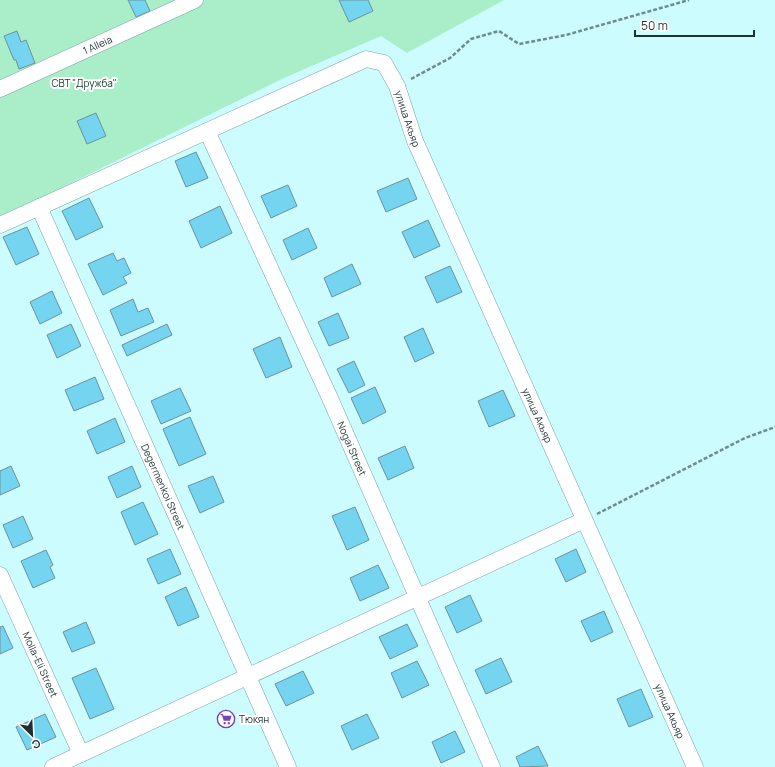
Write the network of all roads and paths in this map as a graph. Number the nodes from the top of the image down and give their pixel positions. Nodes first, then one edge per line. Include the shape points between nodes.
1 (195, 0) edge
2 (689, 0) edge
3 (397, 86) junction
4 (0, 89) edge
5 (207, 132) junction
6 (39, 207) junction
7 (0, 225) edge
8 (775, 427) edge
9 (584, 520) junction
10 (0, 575) edge
11 (417, 599) junction
12 (248, 678) junction
13 (81, 754) junction
14 (53, 767) edge
15 (288, 767) edge
16 (492, 767) edge
17 (695, 767) edge

1 - 4 street, 1 Alleia
2 - 3 path via 566,35 519,44 499,31 471,39 450,58
3 - 5 street, улица Акъяр via 384,63 366,59
3 - 9 street, улица Акъяр via 415,141
5 - 6 street
5 - 11 street, Nogai Street via 329,396
6 - 7 street
6 - 12 street, Degermenkoi Street
8 - 9 path via 745,438
9 - 11 street
9 - 17 street, улица Акъяр
10 - 13 street, Molla-Eli Street
11 - 12 street
11 - 16 street, Nogai Street
12 - 13 street
12 - 15 street, Degermenkoi Street
13 - 14 street

